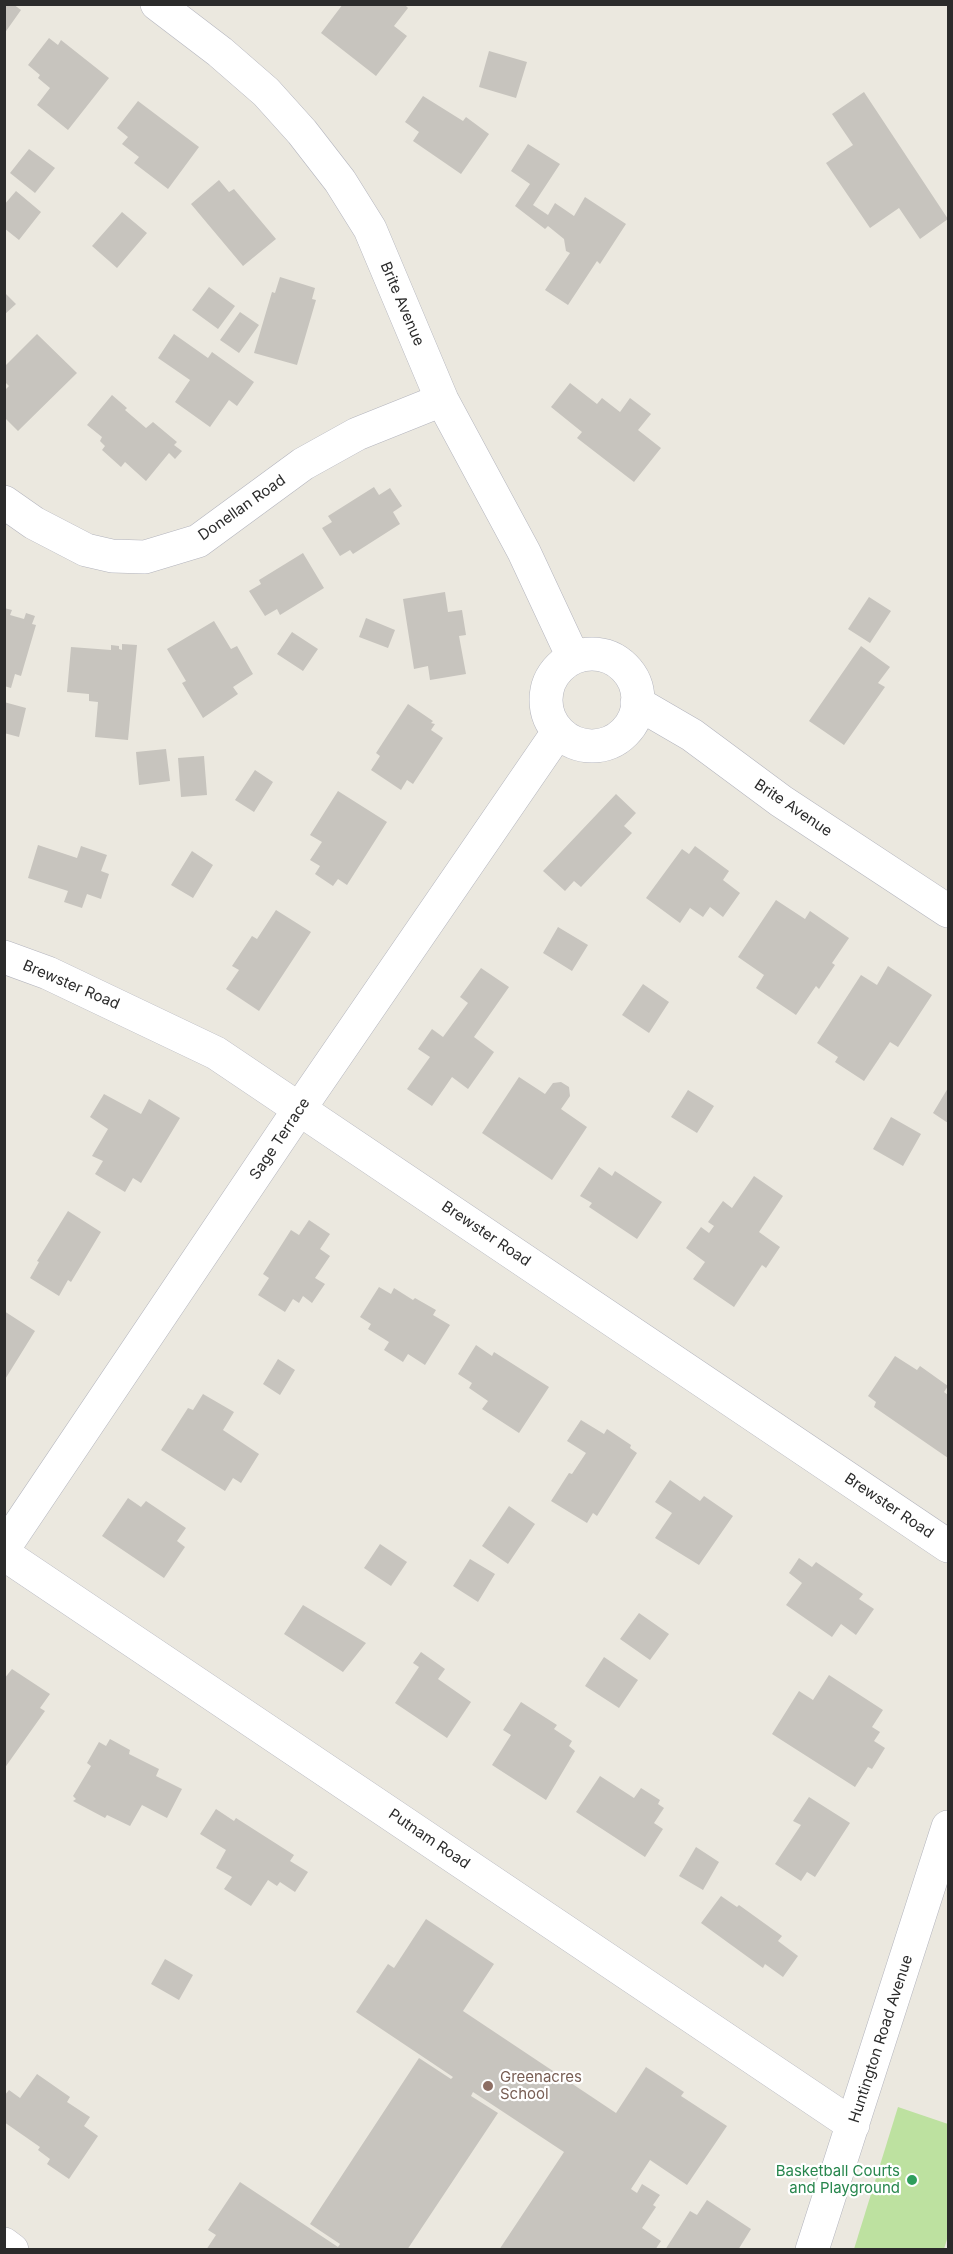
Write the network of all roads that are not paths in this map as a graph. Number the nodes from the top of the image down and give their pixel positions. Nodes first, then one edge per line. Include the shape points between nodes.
1 (157, 4) edge
2 (442, 400) junction
3 (4, 502) edge
4 (573, 657) junction
5 (638, 703) junction
6 (558, 732) junction
7 (948, 912) edge
8 (4, 957) edge
9 (300, 1108) junction
10 (948, 1546) edge
11 (4, 1548) edge
12 (4, 1554) edge
13 (948, 1827) edge
14 (853, 2125) junction
15 (4, 2244) edge
16 (12, 2250) edge
17 (812, 2250) edge

1 - 2 street, Brite Avenue via 266,92 340,181 370,229
2 - 3 street, Donellan Road via 357,434 303,464 198,541 145,557 86,550
2 - 4 street, Brite Avenue via 524,552
4 - 5 street via 610,657 632,677
4 - 6 street via 560,666 547,688 546,707
5 - 6 street via 633,720 618,738 598,745 582,745
5 - 7 street, Brite Avenue via 692,735 781,801
6 - 9 street, Sage Terrace
8 - 9 street, Brewster Road via 48,973 216,1053
9 - 10 street, Brewster Road
9 - 11 street, Sage Terrace
12 - 14 street, Putnam Road
13 - 14 street, Huntington Road Avenue
14 - 17 street, Huntington Road Avenue
15 - 16 street

